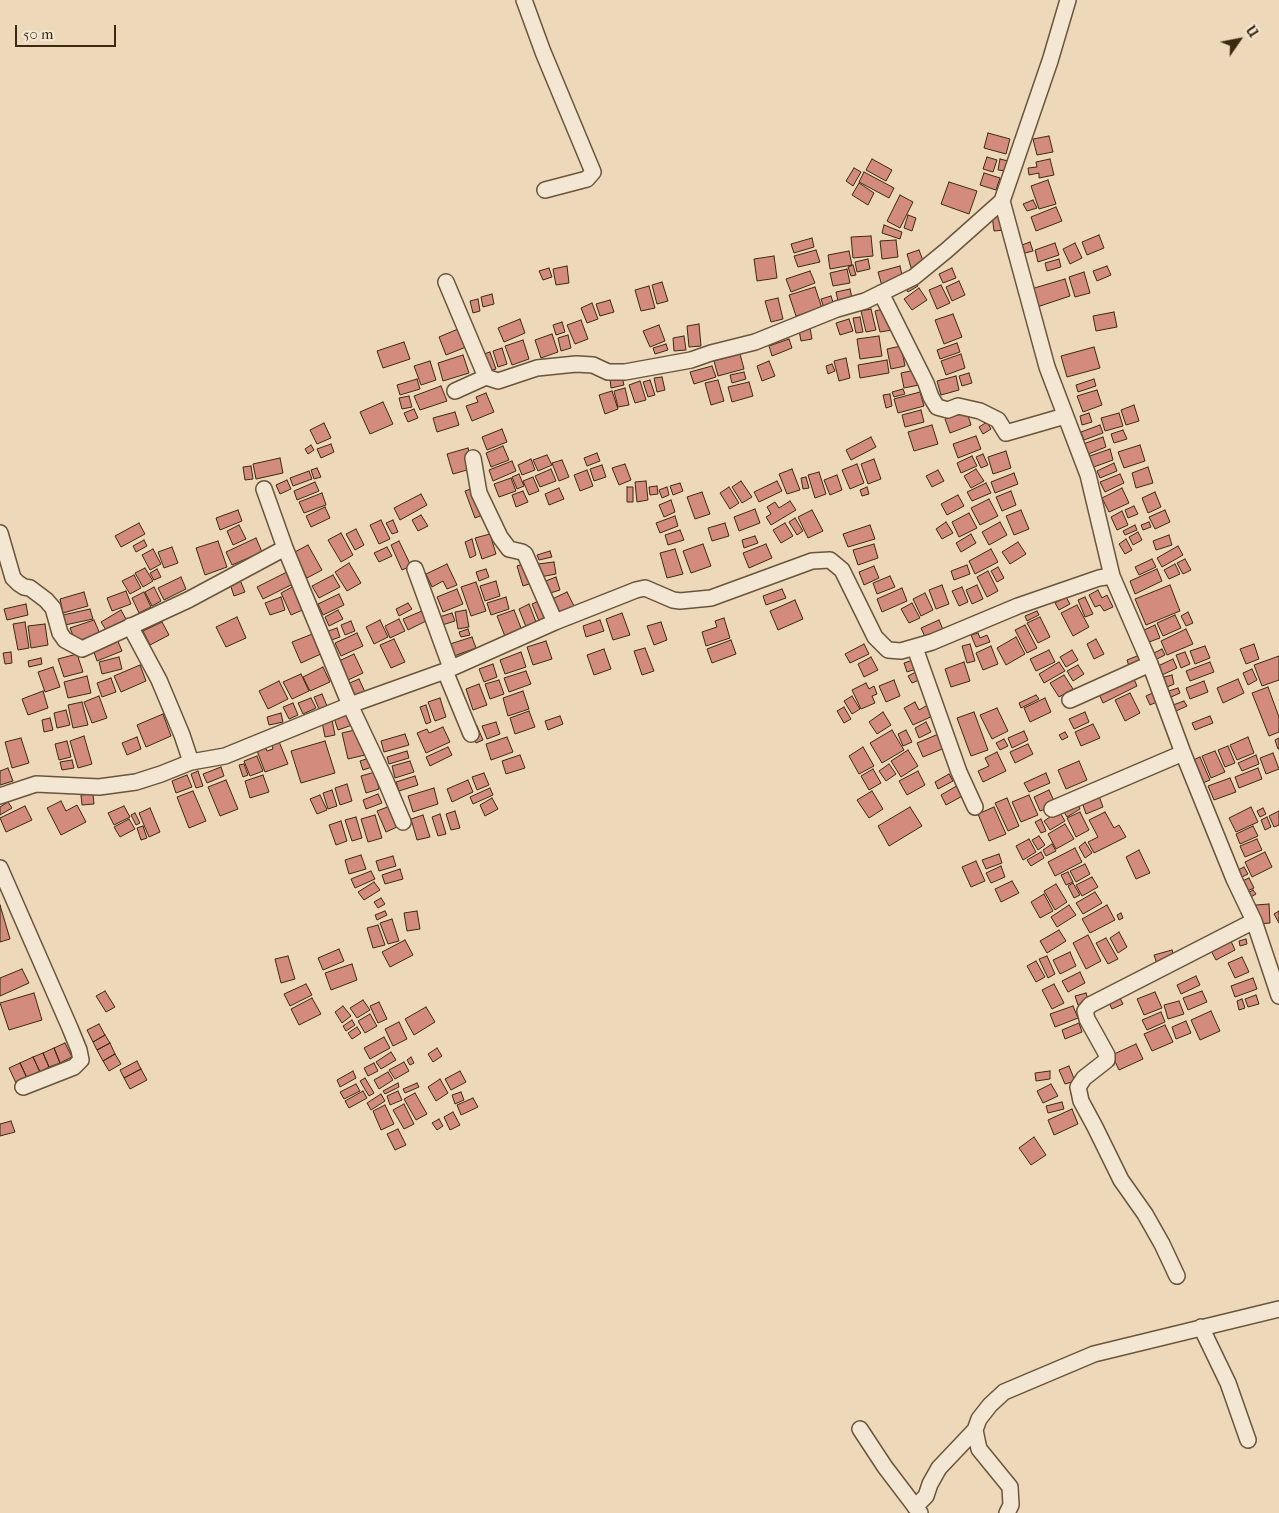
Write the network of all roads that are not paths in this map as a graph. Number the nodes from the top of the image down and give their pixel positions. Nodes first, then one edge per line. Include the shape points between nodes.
1 (524, 0) edge
2 (1068, 0) edge
3 (545, 190) dead end
4 (1002, 201) junction
5 (446, 282) dead end
6 (881, 293) junction
7 (486, 377) junction
8 (455, 391) dead end
9 (1065, 416) junction
10 (472, 458) dead end
11 (264, 489) dead end
12 (0, 533) edge
13 (285, 548) junction
14 (415, 569) dead end
15 (1112, 576) junction
16 (555, 622) junction
17 (130, 626) junction
18 (914, 648) junction
19 (1150, 664) junction
20 (448, 669) junction
21 (1070, 700) dead end
22 (350, 705) junction
23 (471, 734) dead end
24 (1183, 753) junction
25 (191, 762) junction
26 (0, 796) edge
27 (975, 807) dead end
28 (1052, 809) dead end
29 (403, 822) dead end
30 (0, 868) edge
31 (1254, 921) junction
32 (1279, 996) edge
33 (23, 1086) dead end
34 (1178, 1276) dead end
35 (1279, 1309) edge
36 (1201, 1327) junction
37 (860, 1429) dead end
38 (975, 1430) junction
39 (1248, 1440) dead end
40 (917, 1510) edge
41 (1007, 1513) edge

1 - 3 street via 593,172 587,180
2 - 4 street
4 - 6 street via 914,276
4 - 9 street via 1036,328
5 - 7 street
6 - 7 street via 755,342 690,360 625,372 608,372 593,365 576,364 537,368 498,381
6 - 9 street via 937,407 948,410 958,406 980,411 998,420 1006,433
7 - 8 street
9 - 15 street via 1088,475
10 - 16 street via 479,493 497,532 509,549 525,554
11 - 13 street
12 - 17 street via 13,578 36,592 53,608 65,640 82,649
13 - 17 street via 188,600
13 - 22 street
14 - 20 street
15 - 18 street via 1018,606
15 - 19 street
16 - 18 street via 636,590 650,589 680,601 711,598 812,561 824,560 842,570 875,637 888,650
16 - 20 street
17 - 25 street via 159,680
18 - 27 street
19 - 21 street
19 - 24 street
20 - 22 street
20 - 23 street
22 - 25 street via 225,756
22 - 29 street
24 - 28 street
24 - 31 street
25 - 26 street via 136,782 99,787 36,784
30 - 33 street via 81,1060 74,1067
31 - 32 street
31 - 34 street via 1090,1005 1084,1014 1107,1060 1081,1082 1078,1087 1081,1101 1121,1180 1149,1222
35 - 36 street
36 - 38 street via 1094,1354 1004,1392 979,1419
36 - 39 street via 1228,1383
37 - 40 street
38 - 40 street via 939,1468
38 - 41 street via 978,1449 1010,1487 1011,1505

